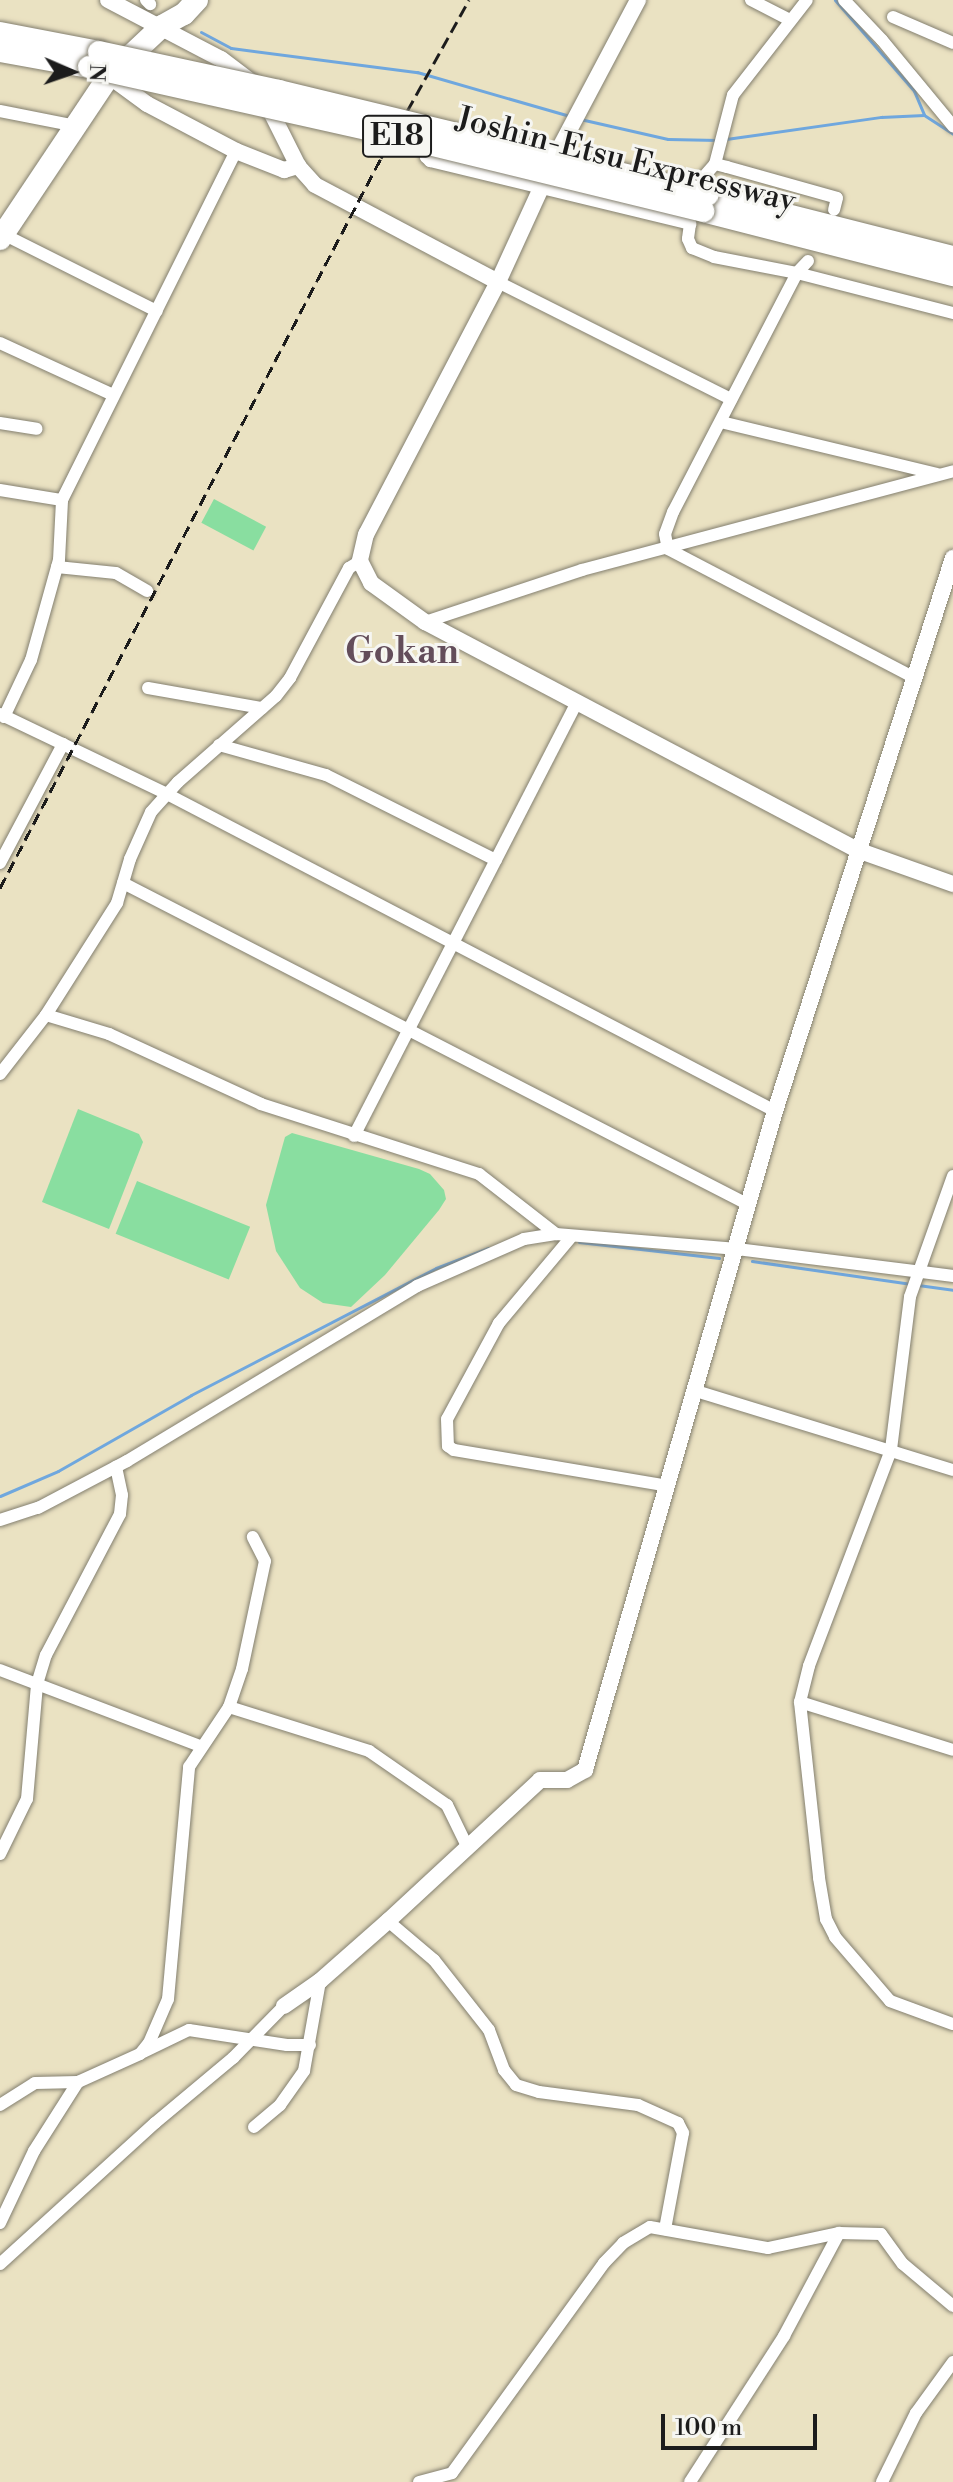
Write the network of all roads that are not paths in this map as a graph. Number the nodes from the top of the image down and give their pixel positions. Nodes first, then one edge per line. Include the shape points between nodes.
1 (108, 0) edge
2 (177, 0) edge
3 (197, 0) edge
4 (638, 0) edge
5 (751, 0) edge
6 (807, 0) edge
7 (844, 0) edge
8 (893, 17) dead end
9 (790, 20) junction
10 (162, 26) junction
11 (0, 33) edge
12 (953, 43) edge
13 (0, 51) edge
14 (99, 65) junction
15 (0, 111) edge
16 (76, 126) junction
17 (953, 126) edge
18 (236, 151) junction
19 (558, 151) junction
20 (715, 164) junction
21 (298, 166) junction
22 (542, 189) junction
23 (700, 202) junction
24 (834, 210) dead end
25 (3, 232) edge
26 (953, 257) edge
27 (808, 261) dead end
28 (797, 273) junction
29 (953, 275) edge
30 (498, 282) junction
31 (157, 311) junction
32 (953, 313) edge
33 (0, 343) edge
34 (113, 395) junction
35 (731, 399) junction
36 (721, 422) junction
37 (0, 423) edge
38 (37, 429) dead end
39 (946, 473) edge
40 (0, 490) edge
41 (62, 500) junction
42 (668, 549) junction
43 (953, 558) edge
44 (360, 561) junction
45 (57, 567) junction
46 (147, 591) dead end
47 (948, 594) edge
48 (425, 622) junction
49 (915, 678) junction
50 (148, 688) dead end
51 (578, 701) junction
52 (262, 708) junction
53 (2, 716) edge
54 (63, 744) junction
55 (219, 745) junction
56 (167, 794) junction
57 (857, 850) junction
58 (496, 860) junction
59 (0, 863) edge
60 (123, 883) junction
61 (953, 884) edge
62 (451, 944) junction
63 (46, 1015) junction
64 (408, 1030) junction
65 (0, 1074) edge
66 (775, 1111) junction
67 (354, 1136) junction
68 (953, 1176) edge
69 (749, 1205) junction
70 (556, 1234) junction
71 (572, 1236) junction
72 (737, 1249) junction
73 (953, 1276) edge
74 (916, 1279) junction
75 (696, 1391) junction
76 (891, 1450) junction
77 (116, 1467) junction
78 (953, 1470) edge
79 (668, 1486) junction
80 (0, 1520) edge
81 (253, 1537) dead end
82 (0, 1670) edge
83 (37, 1684) junction
84 (800, 1702) junction
85 (229, 1707) junction
86 (200, 1746) junction
87 (953, 1750) edge
88 (468, 1848) junction
89 (0, 1854) edge
90 (388, 1921) junction
91 (320, 1981) junction
92 (284, 2006) joint
93 (953, 2024) edge
94 (256, 2037) junction
95 (310, 2045) junction
96 (140, 2054) junction
97 (78, 2082) junction
98 (0, 2105) edge
99 (254, 2127) dead end
100 (1, 2219) edge
101 (665, 2229) junction
102 (839, 2233) junction
103 (0, 2264) edge
104 (953, 2306) edge
105 (953, 2362) edge
106 (424, 2482) edge
107 (690, 2482) edge
108 (882, 2482) edge

1 - 10 street
2 - 10 highway
3 - 10 highway
4 - 19 street
5 - 9 street
6 - 9 street
7 - 17 street
8 - 12 street
9 - 20 street via 733,95
10 - 14 highway
10 - 21 street via 251,82
11 - 14 highway, Joshin-Etsu Expressway / E18
13 - 14 highway, Joshin-Etsu Expressway / E18
14 - 16 highway
14 - 18 street via 147,104
14 - 23 highway, Joshin-Etsu Expressway / E18, bridge via 279,91
15 - 16 street
16 - 25 highway
18 - 21 street via 284,170
18 - 31 street
19 - 22 street
19 - 22 street via 447,123 426,157
19 - 23 street
20 - 23 street
20 - 24 street via 837,198
21 - 30 street via 342,202
22 - 23 street
22 - 30 street
23 - 26 highway, Joshin-Etsu Expressway / E18
23 - 28 street via 688,239 692,248
23 - 29 highway, Joshin-Etsu Expressway / E18
25 - 31 street
27 - 28 street
28 - 32 street
28 - 35 street
30 - 35 street
30 - 44 street via 366,534
31 - 34 street
33 - 34 street
34 - 41 street
35 - 36 street
36 - 39 street
36 - 42 street via 673,512 665,534
37 - 38 street
39 - 42 street
40 - 41 street
41 - 45 street
42 - 48 street via 582,570
42 - 49 street
43 - 47 street
44 - 48 street via 371,583
44 - 52 street via 349,568 290,678
45 - 46 street via 116,573
45 - 53 street via 31,660
47 - 49 street
48 - 51 street
49 - 57 street
50 - 52 street
51 - 57 street
51 - 58 street
52 - 55 street
53 - 54 street
54 - 56 street
54 - 59 street
55 - 56 street
55 - 58 street via 326,775
56 - 60 street via 151,812
56 - 62 street
57 - 61 street
57 - 66 street
58 - 62 street
60 - 63 street via 117,903
60 - 64 street
62 - 64 street
62 - 66 street
63 - 65 street
63 - 67 street via 109,1034 206,1082
64 - 67 street
64 - 69 street
66 - 69 street
67 - 70 street via 479,1174
68 - 74 street
69 - 72 street
70 - 71 street
70 - 77 street via 524,1239 417,1286
71 - 72 street
71 - 79 street via 499,1323 447,1419 448,1446
72 - 74 street
72 - 75 street
73 - 74 street
74 - 76 street
75 - 76 street
75 - 79 street
76 - 78 street
76 - 84 street
77 - 80 street via 38,1508
77 - 83 street via 120,1514 56,1634
79 - 88 street via 585,1770 567,1780 540,1780
81 - 85 street via 265,1561 254,1624
82 - 83 street
83 - 86 street
83 - 89 street via 27,1799
84 - 87 street
84 - 93 street via 826,1919 890,2001
85 - 86 street
85 - 88 street via 369,1751 447,1805
86 - 96 street via 189,1767 168,1999
88 - 90 street
90 - 91 street
90 - 101 street via 434,1960 489,2030 504,2070 516,2085 638,2105 678,2123 683,2133
91 - 92 street
91 - 95 street
92 - 94 street
94 - 95 street
94 - 96 street via 189,2030
94 - 103 street
95 - 99 street via 304,2071 280,2105
96 - 97 street
97 - 98 street via 35,2083
97 - 100 street via 34,2151
101 - 102 street via 768,2248
101 - 106 street via 650,2227 615,2251 452,2473
102 - 104 street via 881,2234 903,2264
102 - 107 street via 792,2323
105 - 108 street via 916,2413

